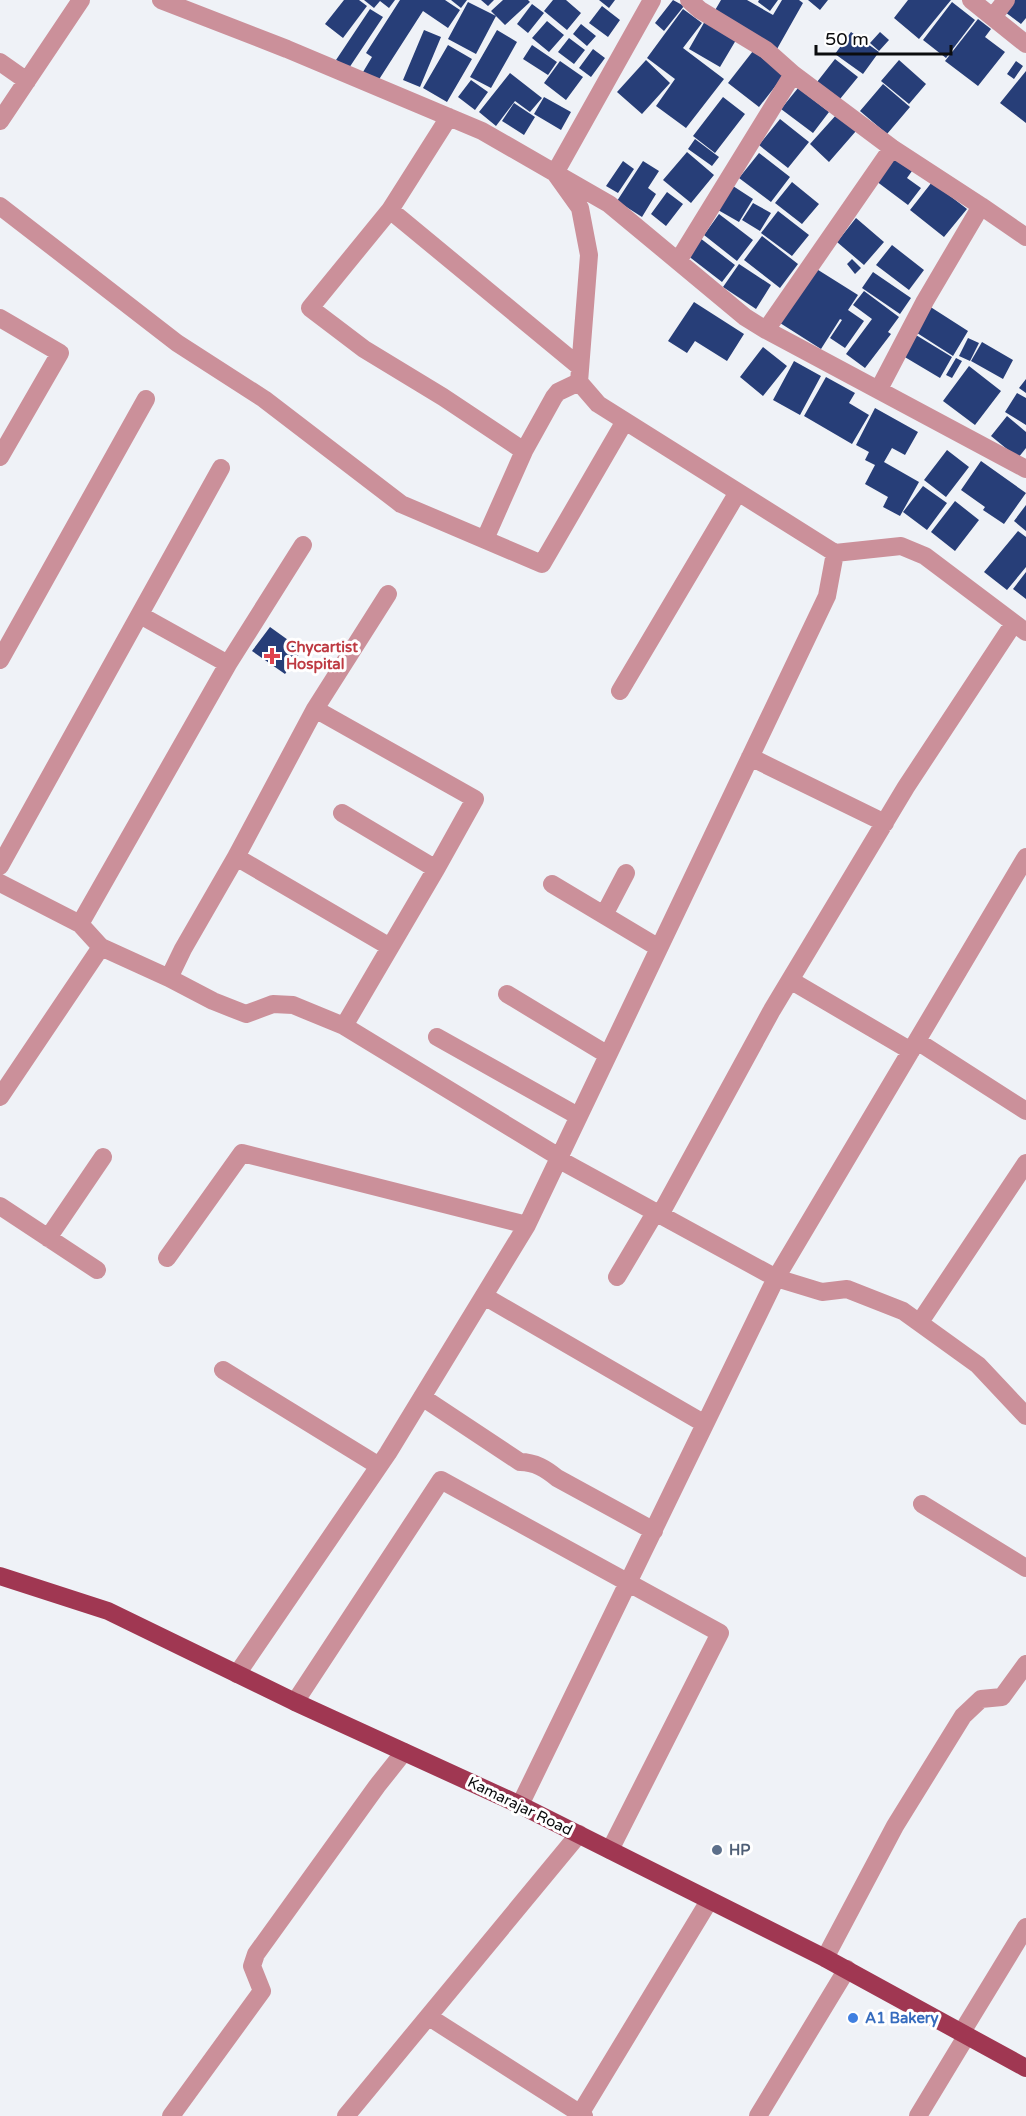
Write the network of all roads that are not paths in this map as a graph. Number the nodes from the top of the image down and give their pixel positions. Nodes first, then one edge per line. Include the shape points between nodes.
1 (81, 0) edge
2 (161, 0) edge
3 (652, 0) edge
4 (971, 0) edge
5 (1006, 0) edge
6 (698, 3) edge
7 (993, 17) junction
8 (1026, 44) edge
9 (0, 62) edge
10 (793, 74) junction
11 (27, 81) junction
12 (449, 117) junction
13 (0, 121) edge
14 (892, 148) junction
15 (555, 173) junction
16 (0, 206) edge
17 (981, 206) junction
18 (390, 210) junction
19 (1026, 237) edge
20 (678, 261) junction
21 (0, 318) edge
22 (766, 330) junction
23 (579, 375) junction
24 (879, 389) junction
25 (146, 399) dead end
26 (625, 421) junction
27 (6, 432) edge
28 (525, 451) junction
29 (0, 457) edge
30 (221, 468) dead end
31 (1026, 469) edge
32 (738, 492) junction
33 (485, 539) junction
34 (303, 545) dead end
35 (835, 553) junction
36 (388, 594) dead end
37 (140, 615) junction
38 (1020, 628) edge
39 (0, 660) edge
40 (228, 663) junction
41 (620, 691) dead end
42 (315, 709) junction
43 (750, 757) junction
44 (342, 813) dead end
45 (885, 823) junction
46 (236, 857) junction
47 (1026, 857) edge
48 (0, 866) edge
49 (436, 869) junction
50 (626, 873) dead end
51 (552, 884) dead end
52 (2, 888) edge
53 (604, 915) junction
54 (80, 924) junction
55 (101, 947) junction
56 (390, 947) junction
57 (659, 948) junction
58 (169, 978) junction
59 (790, 980) junction
60 (507, 994) dead end
61 (344, 1026) junction
62 (437, 1037) dead end
63 (914, 1046) junction
64 (608, 1055) junction
65 (0, 1097) edge
66 (1026, 1111) edge
67 (578, 1116) junction
68 (104, 1157) dead end
69 (558, 1158) junction
70 (1026, 1163) edge
71 (0, 1206) edge
72 (657, 1214) junction
73 (527, 1225) junction
74 (48, 1238) junction
75 (167, 1258) dead end
76 (98, 1270) dead end
77 (617, 1277) dead end
78 (776, 1278) junction
79 (484, 1296) junction
80 (920, 1322) junction
81 (223, 1370) dead end
82 (422, 1397) junction
83 (1026, 1416) edge
84 (705, 1424) junction
85 (379, 1466) junction
86 (922, 1504) dead end
87 (654, 1531) junction
88 (1026, 1568) edge
89 (0, 1576) edge
90 (629, 1581) junction
91 (1026, 1664) edge
92 (237, 1674) junction
93 (295, 1702) junction
94 (404, 1752) junction
95 (519, 1805) junction
96 (579, 1834) junction
97 (610, 1850) junction
98 (709, 1901) junction
99 (1026, 1927) edge
100 (825, 1958) junction
101 (847, 1969) junction
102 (429, 2017) junction
103 (965, 2034) junction
104 (1026, 2068) edge
105 (582, 2115) edge
106 (171, 2116) edge
107 (346, 2116) edge
108 (758, 2116) edge
109 (918, 2116) edge

1 - 11 street
2 - 12 street
3 - 15 street
4 - 7 street
5 - 7 street
6 - 10 street via 766,50
7 - 8 street
9 - 11 street
10 - 14 street
10 - 20 street
11 - 13 street
12 - 15 street via 483,131
12 - 18 street
14 - 17 street
14 - 22 street
15 - 20 street via 609,204
15 - 23 street via 580,208 589,255
16 - 33 street via 177,343 264,399 401,504
17 - 19 street
17 - 24 street
18 - 23 street
18 - 28 street via 310,308 363,349
20 - 22 street
21 - 27 street via 60,353
22 - 24 street
23 - 26 street via 598,404
23 - 28 street via 558,392
24 - 31 street
25 - 39 street
26 - 32 street
26 - 33 street via 542,564
27 - 29 street
28 - 33 street
30 - 37 street
32 - 35 street
32 - 41 street
34 - 40 street
35 - 38 street via 901,546 925,556
35 - 43 street via 827,596
36 - 42 street
37 - 40 street
37 - 48 street
38 - 45 street via 906,787
40 - 54 street
42 - 46 street
42 - 49 street via 475,800
43 - 45 street
43 - 57 street
44 - 49 street
45 - 59 street
46 - 56 street
46 - 58 street
47 - 63 street
49 - 56 street
50 - 53 street
51 - 53 street
52 - 54 street
53 - 57 street
54 - 55 street
55 - 58 street
55 - 65 street
56 - 61 street
57 - 64 street
58 - 61 street via 246,1014 273,1004 293,1005
59 - 63 street
59 - 72 street
60 - 64 street
61 - 69 street
62 - 67 street
63 - 66 street
63 - 78 street
64 - 67 street
67 - 69 street
68 - 74 street
69 - 72 street
69 - 73 street
70 - 80 street
71 - 74 street
72 - 77 street
72 - 78 street
73 - 75 street via 242,1153
73 - 79 street
74 - 76 street
78 - 80 street via 822,1292 847,1289 903,1311
78 - 84 street
79 - 82 street
79 - 84 street
80 - 83 street via 978,1365
81 - 85 street
82 - 85 street
82 - 87 street via 520,1462 530,1462 548,1471
84 - 87 street
85 - 92 street
86 - 88 street
87 - 90 street
89 - 92 main road, Kamarajar Road via 108,1611
90 - 93 street via 441,1480
90 - 95 street
90 - 97 street via 720,1633
91 - 100 street via 1002,1697 981,1699 963,1716 895,1826
92 - 93 main road, Kamarajar Road
93 - 94 main road, Kamarajar Road
94 - 95 main road, Kamarajar Road
94 - 106 street via 256,1954 252,1966 261,1991
95 - 96 main road, Kamarajar Road
96 - 97 main road, Kamarajar Road
96 - 102 street
97 - 98 main road, Kamarajar Road
98 - 100 main road, Kamarajar Road
98 - 105 street
99 - 103 street
100 - 101 main road, Kamarajar Road
101 - 103 main road, Kamarajar Road
101 - 108 street
102 - 105 street
102 - 107 street
103 - 104 main road, Kamarajar Road
103 - 109 street

